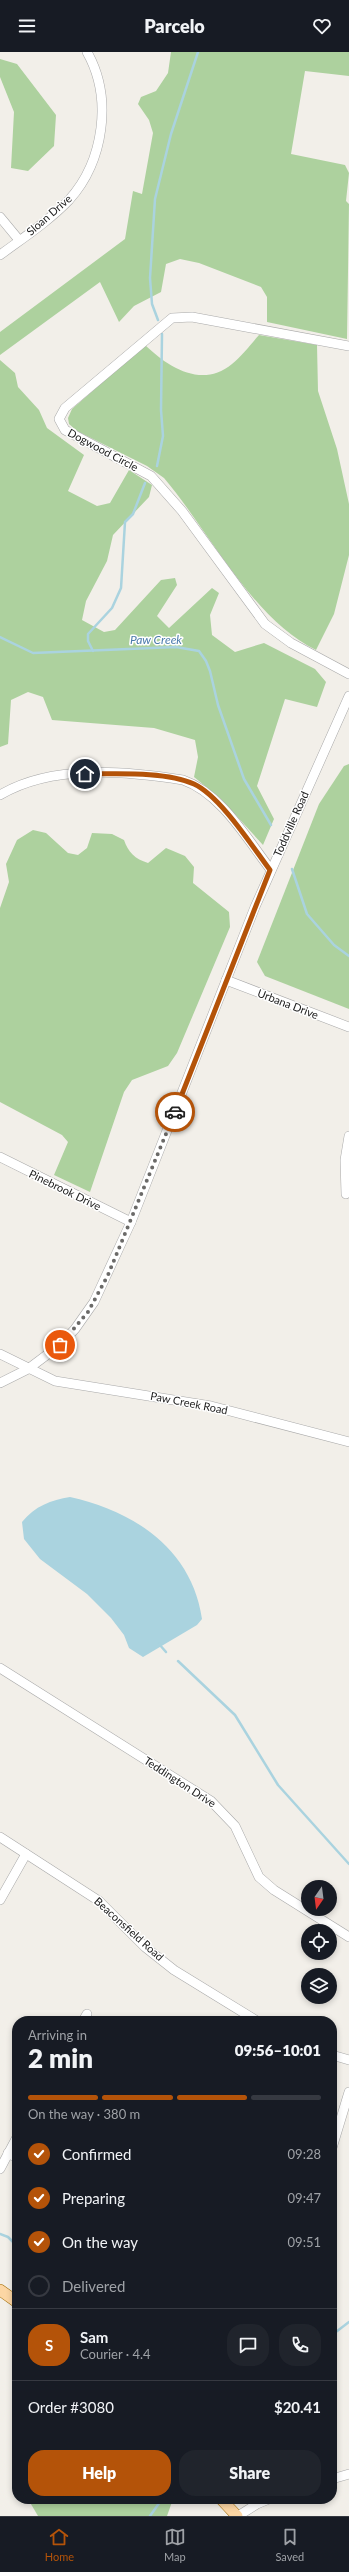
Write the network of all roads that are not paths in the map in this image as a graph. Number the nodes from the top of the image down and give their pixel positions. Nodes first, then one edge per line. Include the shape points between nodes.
1 (87, 52) edge
2 (0, 217) edge
3 (19, 240) junction
4 (0, 255) edge
5 (349, 346) edge
6 (349, 674) edge
7 (349, 696) edge
8 (0, 795) edge
9 (270, 870) junction
10 (226, 980) junction
11 (349, 1027) edge
12 (349, 1136) edge
13 (0, 1157) edge
14 (346, 1194) dead end
15 (131, 1222) junction
16 (0, 1354) edge
17 (28, 1369) junction
18 (0, 1383) edge
19 (349, 1442) edge
20 (0, 1668) edge
21 (0, 1837) edge
22 (26, 1854) junction
23 (0, 1900) edge
24 (349, 1937) edge
25 (249, 2016) edge
26 (337, 2056) edge
27 (349, 2060) edge
28 (349, 2092) edge
29 (337, 2132) edge
30 (12, 2146) edge
31 (8, 2153) junction
32 (12, 2155) edge
33 (0, 2169) edge
34 (0, 2290) edge
35 (12, 2298) edge
36 (349, 2474) edge
37 (337, 2478) edge
38 (226, 2504) edge
39 (257, 2504) edge
40 (237, 2516) edge

1 - 3 street, Sloan Drive via 97,77 102,102 101,131 93,160 69,199
2 - 3 street
3 - 4 street, Sloan Drive
5 - 6 street, Dogwood Circle via 192,317 172,318 65,408 59,419 65,430 151,476 182,511 265,624 291,643
7 - 9 street, Toddville Road
8 - 9 street via 31,782 68,774 113,774 183,780 208,794
9 - 10 street, Toddville Road
10 - 11 street, Urbana Drive
10 - 15 street, Toddville Road
12 - 14 street via 345,1160
13 - 15 street, Pinebrook Drive
15 - 17 street, Toddville Road via 108,1275 88,1312 60,1345
16 - 17 street, Paw Creek Road
17 - 18 street, Toddville Road
17 - 19 street, Paw Creek Road via 55,1380 211,1406
20 - 24 street, Teddington Drive via 211,1801 234,1826 259,1877 274,1890
21 - 22 street, Beaconsfield Road
22 - 23 street
22 - 25 street, Beaconsfield Road via 99,1901 145,1947 170,1966
26 - 27 street
28 - 29 street
30 - 31 street
31 - 32 street
31 - 33 street
34 - 35 main road
36 - 37 street
38 - 40 main road
39 - 40 street

